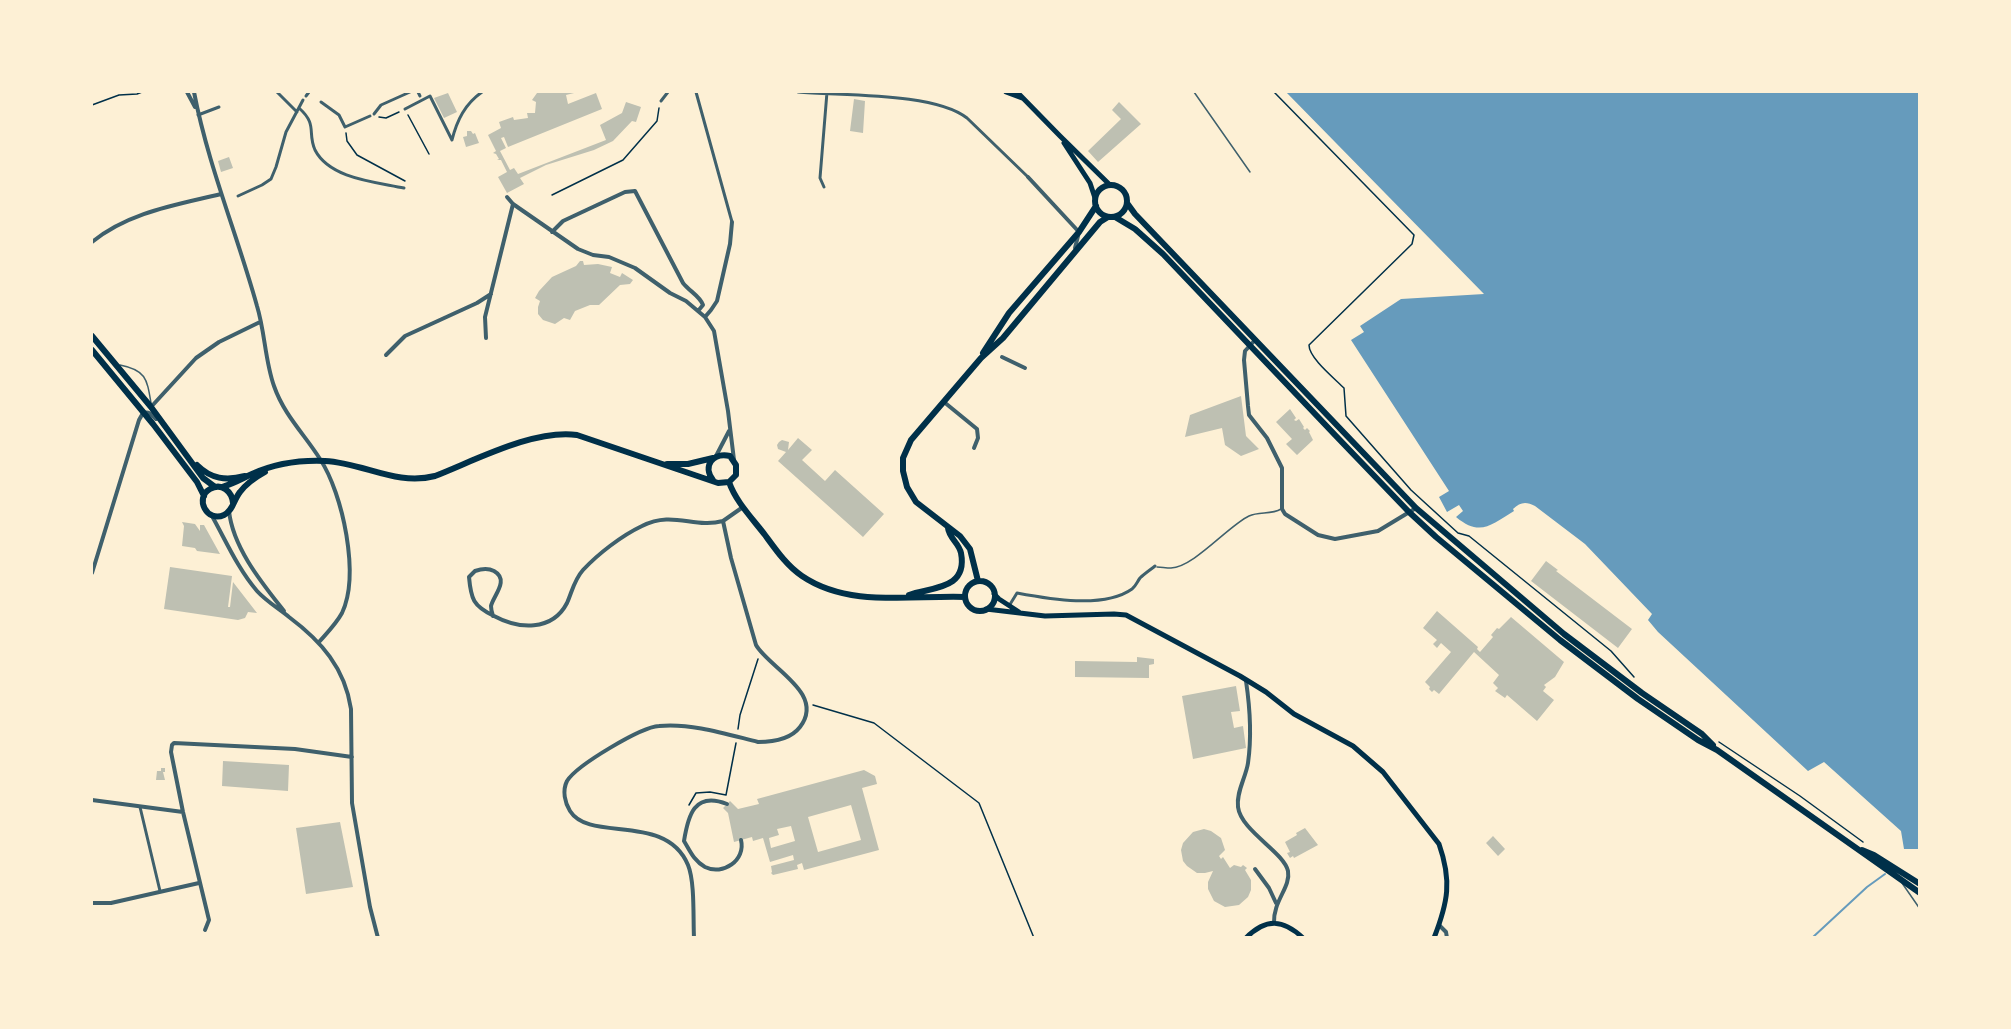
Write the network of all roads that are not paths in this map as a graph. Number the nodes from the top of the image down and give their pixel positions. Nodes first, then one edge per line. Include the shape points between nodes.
1 (187, 92) edge
2 (194, 92) edge
3 (277, 92) edge
4 (310, 92) edge
5 (410, 92) edge
6 (418, 92) edge
7 (482, 92) edge
8 (668, 92) edge
9 (696, 92) edge
10 (798, 92) edge
11 (1006, 92) edge
12 (1017, 92) edge
13 (1194, 92) edge
14 (828, 93) edge
15 (306, 96) dead end
16 (420, 96) dead end
17 (1023, 99) junction
18 (303, 100) dead end
19 (661, 101) road end
20 (321, 102) dead end
21 (219, 107) dead end
22 (196, 108) junction
23 (405, 109) road end
24 (298, 110) junction
25 (198, 115) junction
26 (1060, 136) junction
27 (1250, 172) dead end
28 (1028, 177) joint
29 (1110, 185) junction
30 (404, 188) dead end
31 (824, 188) dead end
32 (221, 194) junction
33 (238, 195) dead end
34 (507, 196) dead end
35 (1095, 198) junction
36 (228, 199) dead end
37 (223, 201) junction
38 (1127, 203) junction
39 (513, 204) junction
40 (1096, 206) junction
41 (1112, 217) junction
42 (732, 222) joint
43 (552, 232) junction
44 (1079, 232) junction
45 (92, 242) edge
46 (1073, 254) junction
47 (491, 293) junction
48 (698, 311) junction
49 (705, 316) junction
50 (261, 322) junction
51 (92, 336) edge
52 (486, 338) dead end
53 (1252, 342) junction
54 (92, 350) edge
55 (386, 355) dead end
56 (1002, 357) dead end
57 (981, 358) junction
58 (115, 364) junction
59 (1025, 368) dead end
60 (943, 402) junction
61 (151, 407) junction
62 (143, 413) junction
63 (729, 430) junction
64 (180, 446) junction
65 (974, 448) dead end
66 (715, 457) junction
67 (734, 460) junction
68 (658, 464) junction
69 (273, 467) junction
70 (251, 474) junction
71 (713, 480) junction
72 (729, 482) junction
73 (219, 487) junction
74 (204, 496) junction
75 (233, 503) junction
76 (743, 507) junction
77 (1416, 508) junction
78 (1282, 509) junction
79 (230, 511) junction
80 (1409, 512) junction
81 (212, 516) junction
82 (723, 521) junction
83 (948, 528) junction
84 (1155, 566) joint
85 (92, 573) edge
86 (978, 581) junction
87 (994, 594) junction
88 (902, 597) junction
89 (964, 597) junction
90 (1009, 606) junction
91 (986, 609) junction
92 (1021, 613) junction
93 (288, 616) junction
94 (493, 616) junction
95 (319, 642) junction
96 (1246, 680) junction
97 (1718, 750) junction
98 (352, 757) junction
99 (92, 800) edge
100 (727, 804) dead end
101 (140, 805) junction
102 (183, 812) junction
103 (741, 840) dead end
104 (1856, 847) junction
105 (1255, 869) dead end
106 (1899, 880) junction
107 (200, 883) junction
108 (1920, 884) edge
109 (160, 892) junction
110 (1920, 893) edge
111 (92, 903) edge
112 (1276, 903) junction
113 (1920, 909) edge
114 (1274, 923) junction
115 (1439, 925) junction
116 (206, 930) dead end
117 (378, 938) edge
118 (694, 938) edge
119 (1246, 938) edge
120 (1303, 938) edge
121 (1434, 938) edge
122 (1447, 938) edge

1 - 22 street
2 - 22 street
3 - 24 street
4 - 15 street
5 - 20 street via 345,127 339,115
6 - 16 street
7 - 23 street via 459,118 452,140 430,96
8 - 19 street
9 - 42 street
10 - 14 street
11 - 17 main road
12 - 17 main road
13 - 27 lane
14 - 28 street via 936,103 958,111
14 - 31 street via 820,178
17 - 26 main road
18 - 24 street
21 - 25 street
22 - 25 street
24 - 30 street via 308,116 316,151 334,169
24 - 33 street via 286,132 271,179
25 - 32 street
26 - 29 main road
26 - 35 main road via 1090,183
28 - 44 street
29 - 35 main road via 1100,189
29 - 38 main road via 1122,189
32 - 37 street
32 - 45 street via 124,220
34 - 39 street
35 - 40 main road
36 - 37 street
37 - 50 street
38 - 41 main road via 1123,212
38 - 53 main road
39 - 43 street
39 - 47 street
40 - 41 main road
40 - 44 main road
41 - 46 main road via 1100,222
41 - 53 main road via 1135,229
42 - 49 street via 717,301
43 - 48 street via 578,249 609,256 635,268
43 - 48 street via 563,221 624,192 635,191 683,283 702,302
44 - 46 street
44 - 57 main road via 1009,313
46 - 57 main road via 1003,338
47 - 52 street via 484,321
47 - 55 street via 405,336
48 - 49 street
49 - 63 street via 714,331
50 - 61 street via 196,358
50 - 95 street via 274,387 289,417 328,473 345,528 349,566 346,600 338,619
51 - 58 main road
53 - 77 main road
53 - 78 street via 1244,360 1249,415 1267,438 1282,468
53 - 80 main road
54 - 62 main road
56 - 59 street
57 - 60 main road
58 - 61 main road
58 - 61 lane via 145,377
60 - 65 street via 976,429
60 - 83 main road via 911,440 903,458 903,471 916,502
61 - 64 main road
62 - 64 street via 152,414
62 - 74 main road
62 - 85 street
63 - 66 street
63 - 67 street
64 - 70 main road via 214,477 227,480
64 - 73 main road via 203,478
66 - 67 main road via 726,455
66 - 68 main road via 678,465
66 - 71 main road via 708,468
67 - 72 main road via 736,474
68 - 69 main road via 566,434 532,439 418,480 345,463 305,461
68 - 71 main road
69 - 70 main road
69 - 75 main road via 252,481
70 - 73 main road via 237,483
71 - 72 main road
72 - 76 main road
73 - 74 main road via 208,490
73 - 75 main road via 230,494
74 - 81 main road via 204,509
75 - 79 main road
76 - 82 street
76 - 88 main road via 784,560 824,589 853,596
77 - 80 street
77 - 97 main road via 1564,634 1702,734
78 - 80 street via 1318,535 1335,539 1378,531
78 - 84 lane via 1248,516 1173,568
79 - 81 main road
79 - 93 street via 234,532 249,563
80 - 97 main road via 1560,640 1638,699
81 - 93 street via 257,591
82 - 94 street via 665,518 643,525 583,570 556,617 541,624 518,626
82 - 118 street via 756,645 802,692 806,703 801,726 777,741 758,742 685,726 643,729 584,765 571,776 565,788 566,802 578,820 652,835 682,855 691,876
83 - 86 main road via 970,549
83 - 88 main road via 962,554 956,577 942,588
84 - 90 street via 1131,590 1110,598 1093,601 1017,593
86 - 87 main road via 989,584
86 - 89 main road via 968,586
87 - 90 main road
87 - 91 main road via 993,603
88 - 89 main road
89 - 91 main road via 975,610
90 - 92 main road
91 - 92 main road
92 - 96 main road via 1126,615
93 - 95 street
94 - 94 street via 491,606 500,591 498,574 491,570 475,571 469,577 474,602
95 - 98 street via 335,662 349,694
96 - 112 street via 1251,721 1248,765 1238,807 1245,822 1288,870 1288,881
96 - 115 main road via 1294,714 1353,746 1396,787 1442,853 1448,890
97 - 104 main road
98 - 102 street via 295,749 174,743 171,752
98 - 117 street via 352,803
99 - 101 street
100 - 103 street via 704,802 693,809 684,841 694,858 712,869 734,863 741,852
101 - 102 street
101 - 109 street
102 - 107 street
104 - 106 main road
104 - 108 main road
105 - 112 street
106 - 110 main road
106 - 113 lane
107 - 109 street
107 - 116 street via 209,920
109 - 111 street via 111,903
112 - 114 street
114 - 119 main road via 1260,926
114 - 120 main road
115 - 121 main road
115 - 122 street

